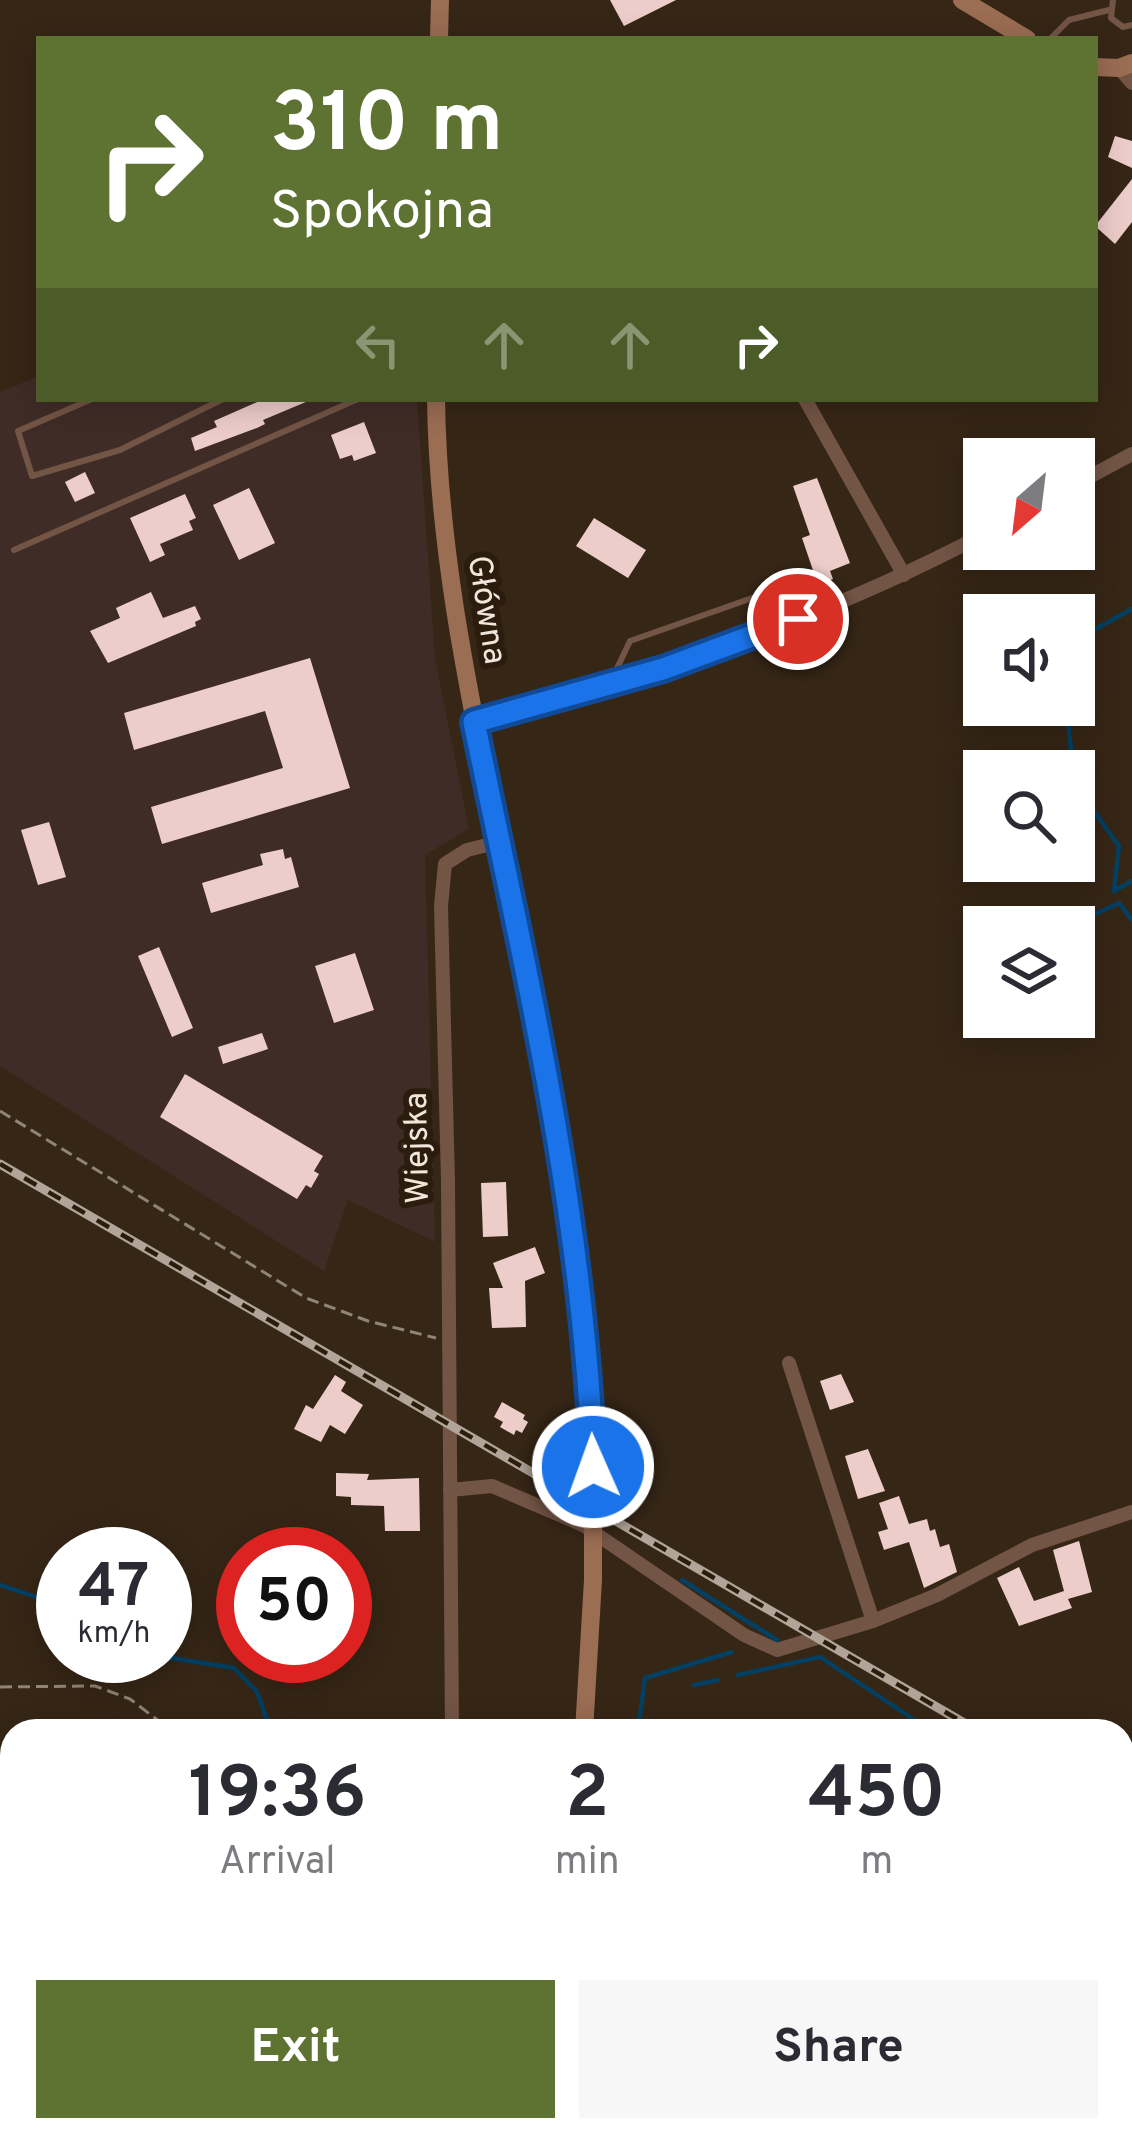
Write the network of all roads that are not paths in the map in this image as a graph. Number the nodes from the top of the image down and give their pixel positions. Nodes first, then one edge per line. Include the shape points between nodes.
1 (440, 0) edge
2 (962, 0) edge
3 (1113, 0) edge
4 (1109, 10) junction
5 (1132, 26) edge
6 (439, 36) edge
7 (1022, 36) edge
8 (1053, 36) edge
9 (1098, 67) edge
10 (1128, 71) edge
11 (85, 402) edge
12 (217, 402) edge
13 (351, 402) edge
14 (436, 402) edge
15 (807, 402) edge
16 (1132, 454) edge
17 (1095, 474) edge
18 (963, 545) edge
19 (14, 550) dead end
20 (904, 575) junction
21 (792, 584) dead end
22 (610, 685) junction
23 (474, 722) junction
24 (499, 842) junction
25 (789, 1363) dead end
26 (450, 1490) junction
27 (1132, 1512) edge
28 (873, 1622) junction
29 (452, 1719) edge
30 (585, 1719) edge

1 - 6 main road
2 - 7 main road
3 - 4 lane
4 - 5 lane via 1116,23
4 - 8 lane via 1069,20
9 - 10 main road
11 - 12 lane via 18,431 32,476 121,450
13 - 19 lane
14 - 23 main road, Główna via 446,558
15 - 20 street
16 - 17 street
18 - 20 street
20 - 22 street
21 - 22 lane via 630,641
22 - 23 street
23 - 24 main road, Główna
24 - 26 street, Wiejska via 445,864 441,906
24 - 30 main road, Główna, bridge via 567,1194 586,1347 593,1580
25 - 28 street
26 - 28 street via 492,1486 583,1526 766,1647 787,1649
26 - 29 street, Wiejska
27 - 28 street via 1032,1545

